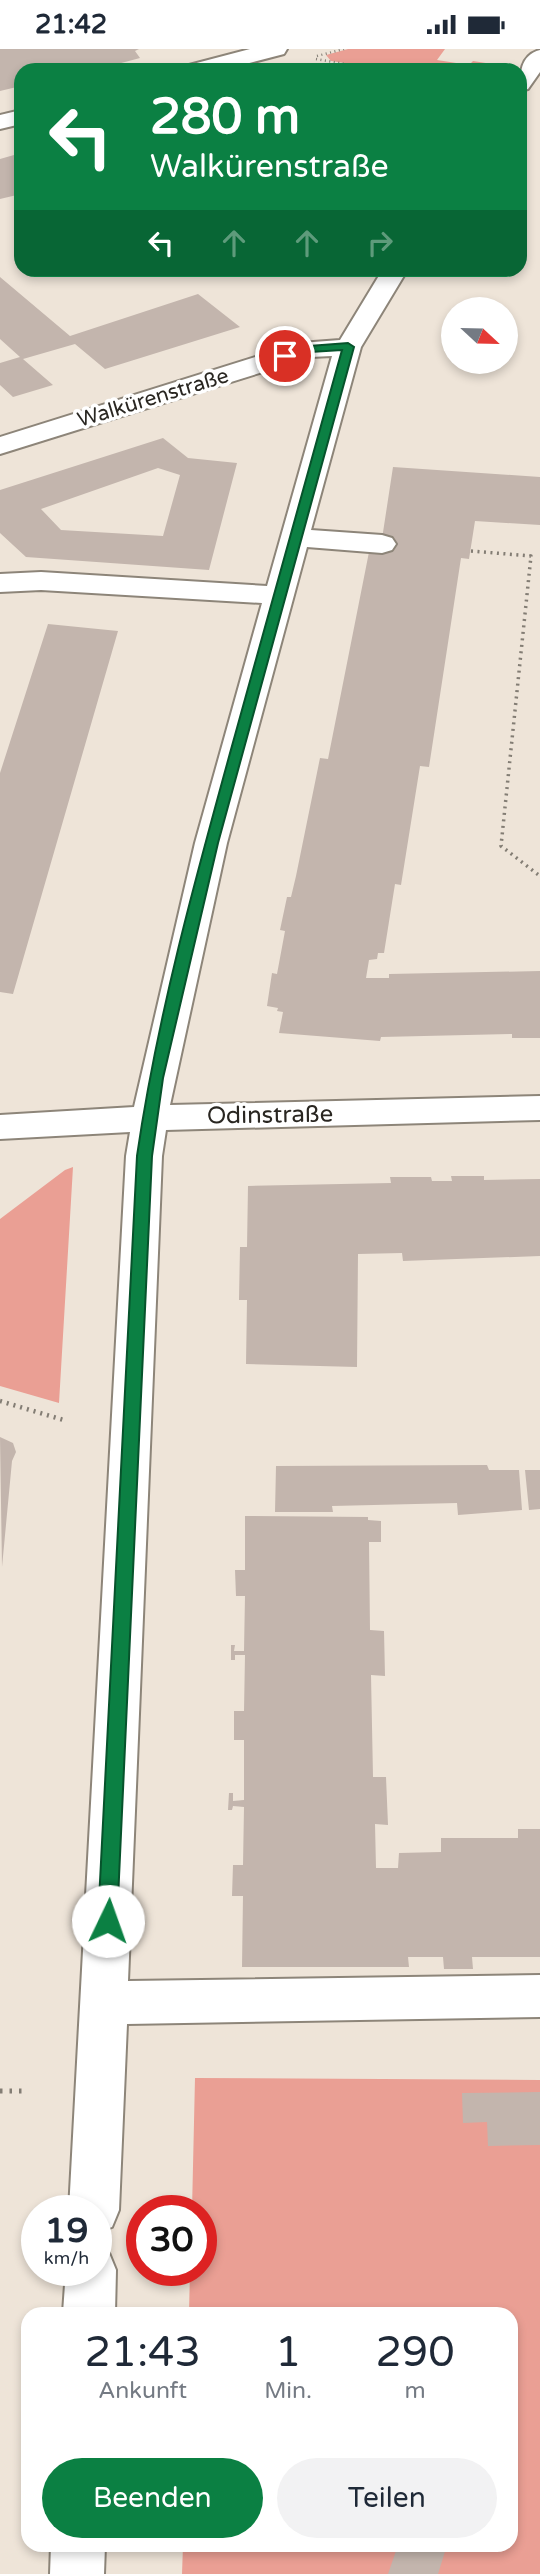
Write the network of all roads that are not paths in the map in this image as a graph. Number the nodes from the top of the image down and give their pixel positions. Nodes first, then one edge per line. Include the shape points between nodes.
1 (276, 49) edge
2 (540, 57) edge
3 (223, 63) edge
4 (527, 74) edge
5 (391, 277) edge
6 (348, 347) junction
7 (0, 446) edge
8 (293, 537) junction
9 (382, 544) dead end
10 (0, 583) edge
11 (279, 595) junction
12 (540, 1108) edge
13 (150, 1120) junction
14 (0, 1127) edge
15 (540, 1996) edge
16 (104, 2003) junction
17 (95, 2195) edge
18 (90, 2286) edge
19 (89, 2307) edge
20 (78, 2552) edge
21 (77, 2574) edge

1 - 3 street
2 - 4 street
5 - 6 street
6 - 7 street, Walkürenstraße via 309,349
6 - 8 street
8 - 9 street
8 - 11 street
10 - 11 street via 41,581
11 - 13 street via 211,843
12 - 13 street, Odinstraße
13 - 14 street, Odinstraße
13 - 16 street
15 - 16 street
16 - 17 street
18 - 19 street
20 - 21 street

